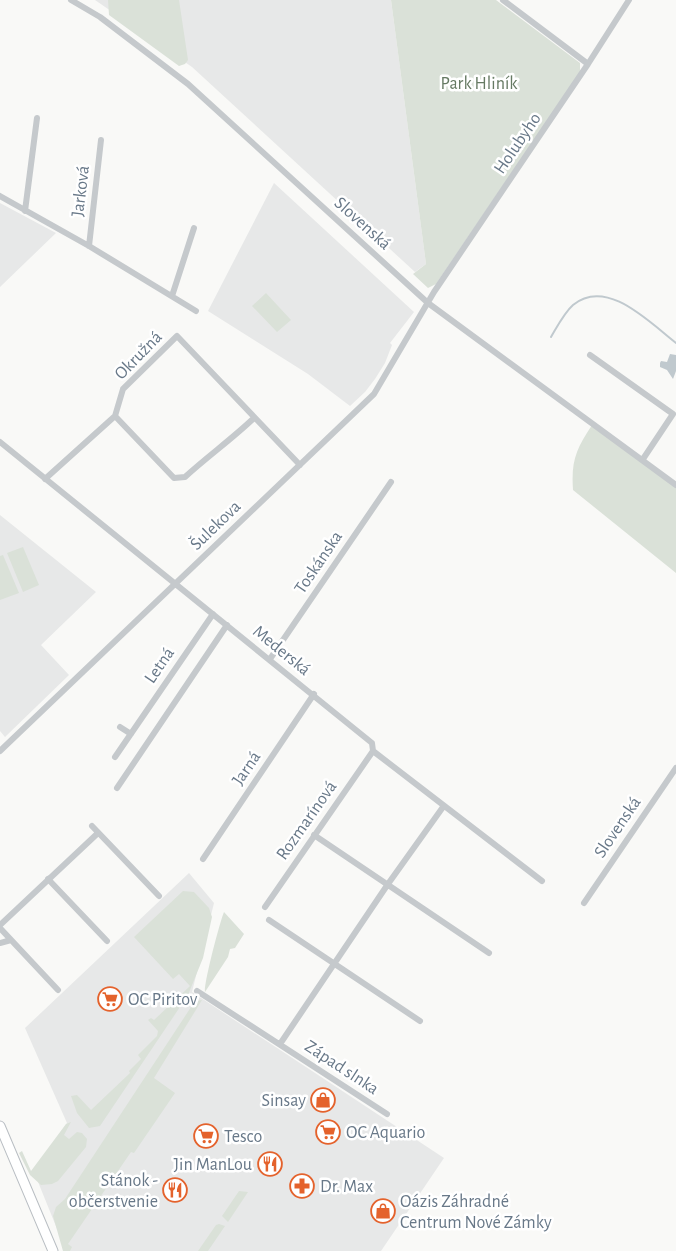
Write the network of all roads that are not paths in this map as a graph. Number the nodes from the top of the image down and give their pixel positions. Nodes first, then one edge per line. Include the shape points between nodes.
1 (72, 0) edge
2 (502, 0) edge
3 (629, 0) edge
4 (588, 64) junction
5 (37, 118) dead end
6 (101, 140) dead end
7 (0, 196) edge
8 (24, 211) junction
9 (194, 228) dead end
10 (88, 246) junction
11 (172, 296) junction
12 (428, 303) junction
13 (196, 311) dead end
14 (590, 355) dead end
15 (115, 416) junction
16 (254, 418) junction
17 (0, 442) edge
18 (643, 459) junction
19 (300, 465) junction
20 (45, 479) junction
21 (391, 482) dead end
22 (676, 485) edge
23 (175, 583) junction
24 (213, 614) junction
25 (227, 625) junction
26 (270, 659) junction
27 (314, 694) junction
28 (120, 727) dead end
29 (131, 734) junction
30 (0, 751) edge
31 (373, 751) junction
32 (115, 757) dead end
33 (676, 768) edge
34 (117, 788) dead end
35 (444, 807) junction
36 (92, 826) dead end
37 (98, 833) junction
38 (314, 835) junction
39 (203, 859) dead end
40 (48, 879) junction
41 (542, 881) dead end
42 (388, 884) junction
43 (159, 896) dead end
44 (584, 903) dead end
45 (265, 907) dead end
46 (269, 920) dead end
47 (0, 926) edge
48 (11, 940) junction
49 (107, 941) dead end
50 (0, 943) edge
51 (489, 954) dead end
52 (335, 964) junction
53 (58, 990) dead end
54 (197, 991) dead end
55 (420, 1021) dead end
56 (280, 1044) junction
57 (387, 1114) dead end
58 (0, 1126) edge
59 (53, 1251) edge

1 - 12 street, Slovenská via 100,16 188,84
2 - 4 street
3 - 4 street, Holubyho
4 - 12 street, Holubyho
5 - 8 street
6 - 10 street, Jarková
7 - 8 street, Jarková
8 - 10 street, Jarková
9 - 11 street
10 - 11 street, Jarková
11 - 13 street, Jarková
12 - 18 street, Slovenská
12 - 19 street, Šulekova via 374,394
14 - 18 street via 673,414
15 - 16 street via 174,478 185,477
15 - 16 street, Okružná via 123,389 178,336
15 - 20 street
16 - 19 street, Okružná
17 - 20 street, Mederská
18 - 22 street, Slovenská
19 - 23 street, Šulekova
20 - 23 street, Mederská
21 - 26 street, Toskánska
23 - 24 street, Mederská
23 - 30 street, Šulekova
24 - 25 street, Mederská
24 - 29 street, Letná
25 - 26 street, Mederská
25 - 34 street
26 - 27 street, Mederská
27 - 31 street, Mederská via 372,742
27 - 39 street, Jarná
28 - 29 street
29 - 32 street, Letná
31 - 35 street, Mederská
31 - 38 street, Rozmarínová
33 - 44 street, Slovenská
35 - 41 street, Mederská
35 - 42 street, Západ slnka
36 - 37 street
37 - 40 street
37 - 43 street
38 - 42 street
38 - 45 street, Rozmarínová
40 - 47 street
40 - 49 street
42 - 51 street
42 - 52 street, Západ slnka
46 - 52 street
47 - 48 street
48 - 50 street
48 - 53 street
52 - 55 street
52 - 56 street, Západ slnka
54 - 56 street, Západ slnka
56 - 57 street, Západ slnka
58 - 59 main road

